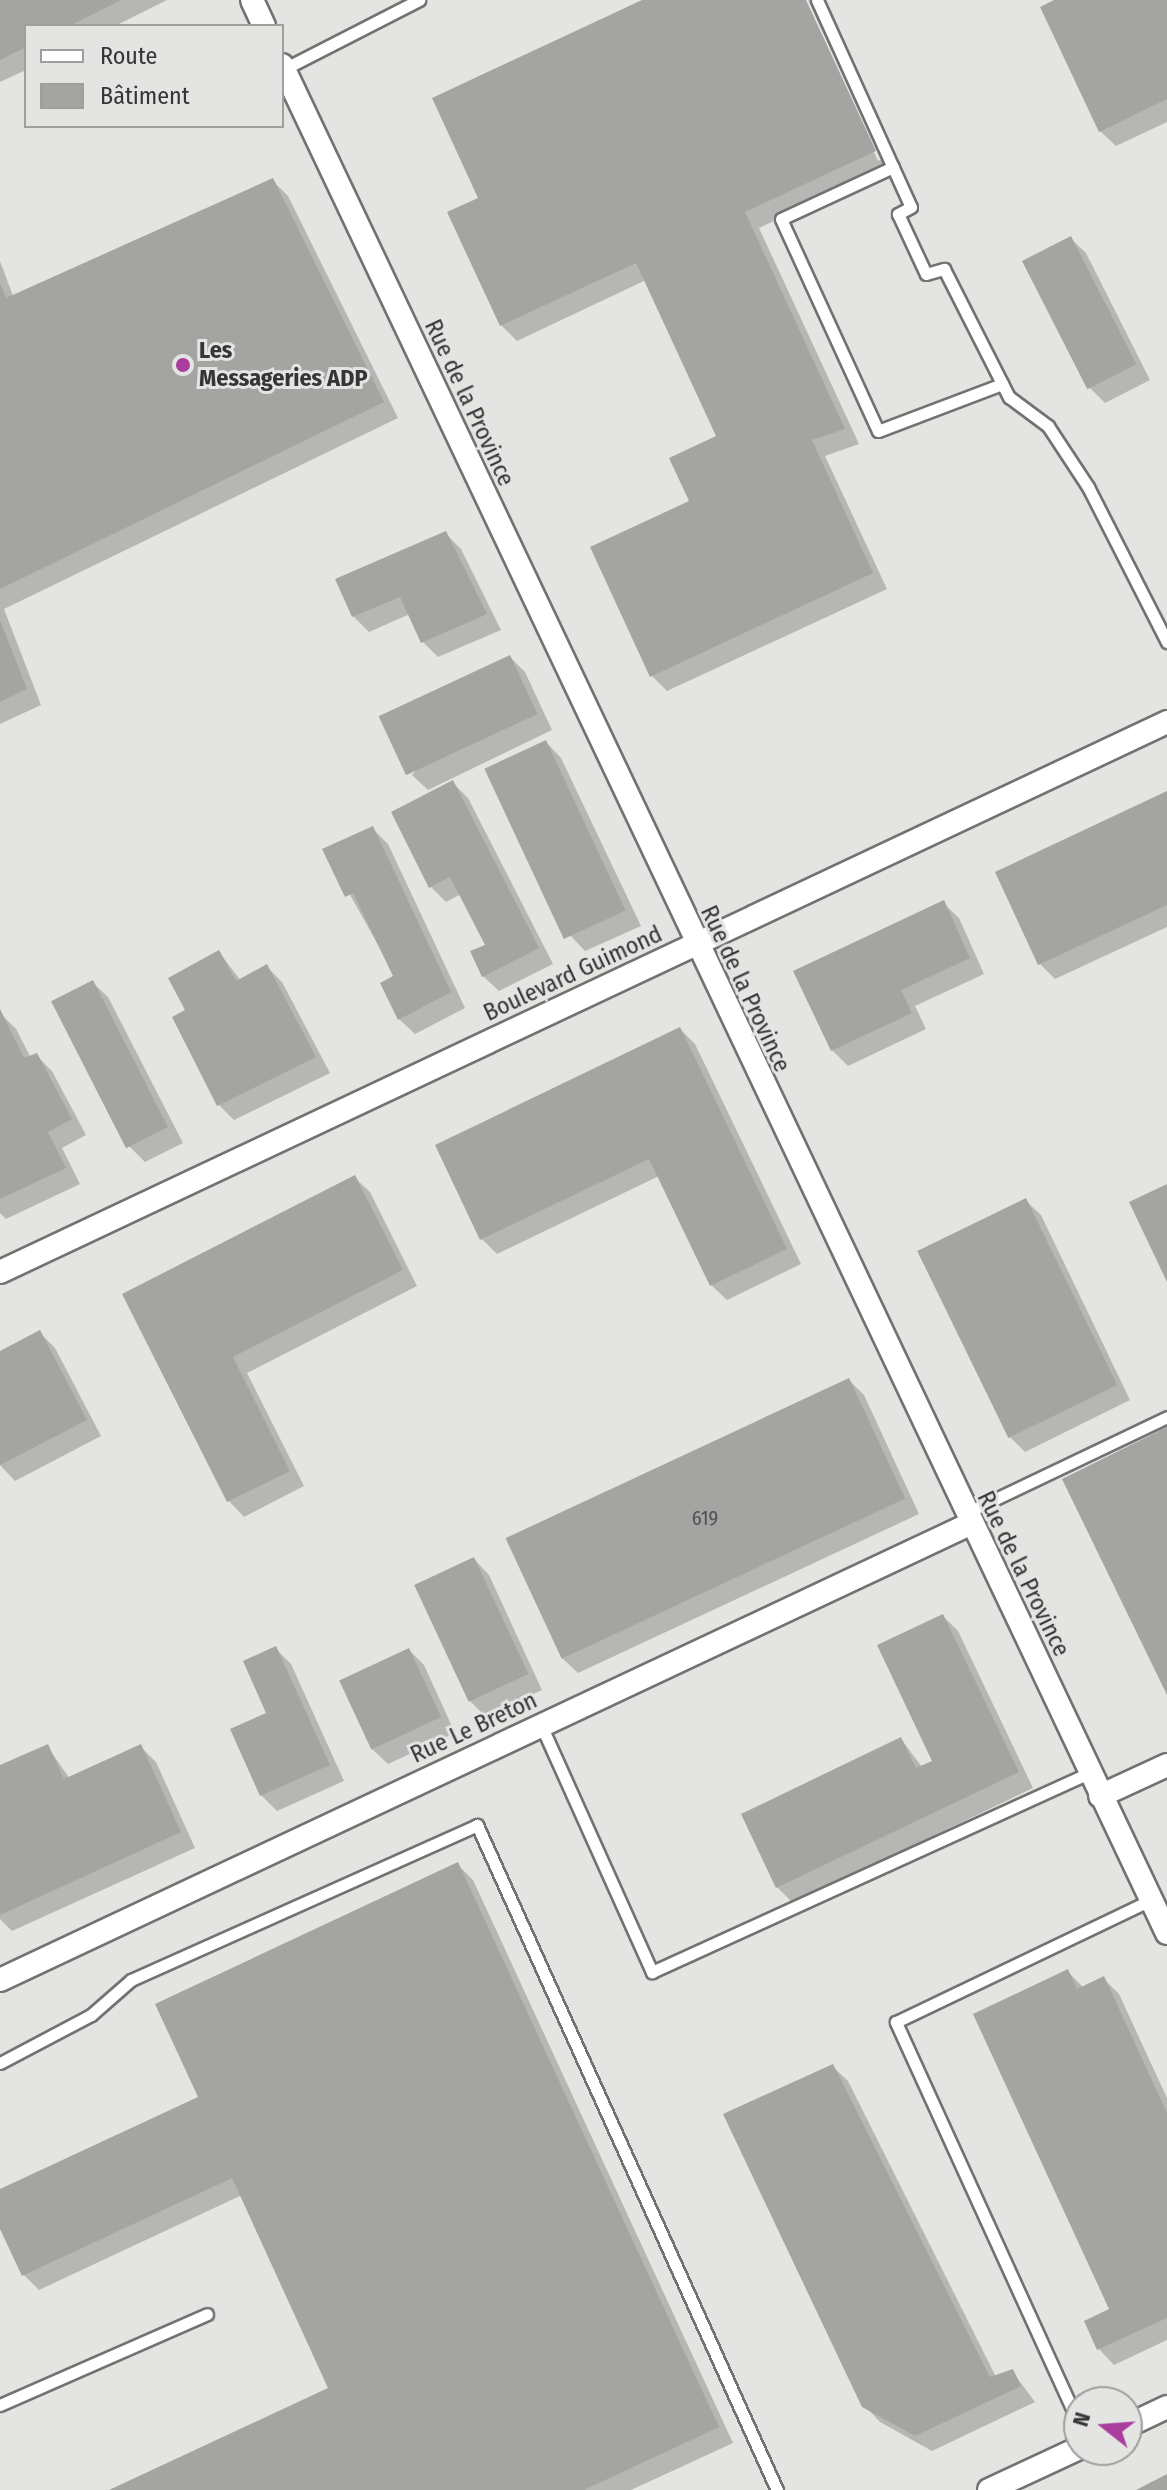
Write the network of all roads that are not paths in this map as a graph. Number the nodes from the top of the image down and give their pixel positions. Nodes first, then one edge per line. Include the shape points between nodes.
1 (252, 0) edge
2 (419, 0) edge
3 (817, 0) edge
4 (263, 24) edge
5 (284, 67) edge
6 (284, 69) edge
7 (893, 167) junction
8 (1002, 384) junction
9 (1167, 642) edge
10 (1167, 722) edge
11 (695, 945) junction
12 (0, 1272) edge
13 (1167, 1417) edge
14 (968, 1519) junction
15 (541, 1725) junction
16 (1167, 1765) edge
17 (1089, 1773) junction
18 (1100, 1796) junction
19 (1151, 1900) junction
20 (1167, 1933) edge
21 (0, 1980) edge
22 (0, 2063) edge
23 (207, 2314) dead end
24 (1063, 2389) edge
25 (0, 2405) edge
26 (1167, 2407) edge
27 (1143, 2418) edge
28 (1063, 2455) edge
29 (777, 2490) edge
30 (989, 2490) edge

1 - 4 street
2 - 5 lane
3 - 7 lane
6 - 11 street, Rue de la Province
7 - 8 lane via 911,207 898,214 926,274 944,269
7 - 8 lane via 781,219 878,431
8 - 9 lane via 1009,397 1048,426 1088,487
10 - 11 street, Boulevard Guimond
11 - 12 street, Boulevard Guimond
11 - 14 street, Rue de la Province
13 - 14 lane
14 - 15 street, Rue Le Breton
14 - 17 street, Rue de la Province
15 - 17 lane via 652,1972
15 - 21 street, Rue Le Breton
16 - 18 street
17 - 18 street, Rue de la Province
18 - 19 street, Rue de la Province
19 - 20 street, Rue de la Province
19 - 24 lane via 896,2022
22 - 29 lane via 91,2015 131,1980 477,1825
23 - 25 lane
26 - 27 street
28 - 30 street

